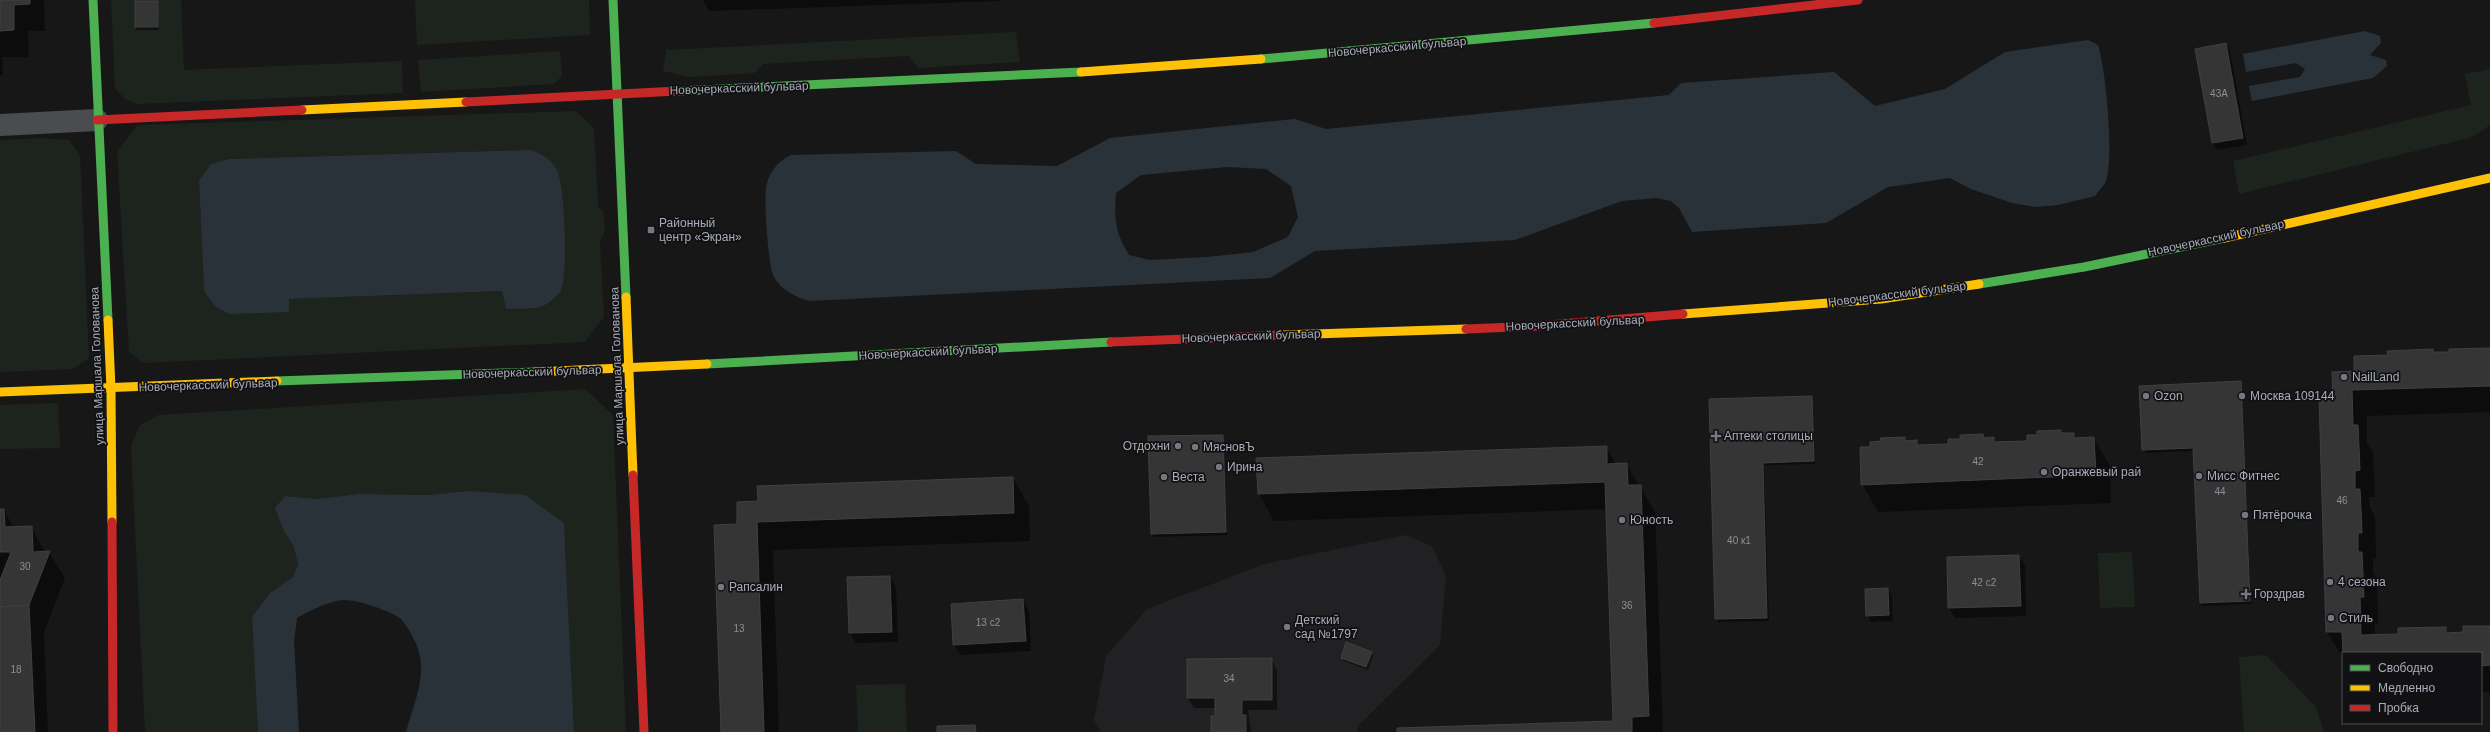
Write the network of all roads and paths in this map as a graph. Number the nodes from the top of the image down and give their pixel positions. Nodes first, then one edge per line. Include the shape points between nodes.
1 (93, 0) edge
2 (613, 0) edge
3 (1858, 0) edge
4 (618, 93) junction
5 (98, 120) junction
6 (0, 125) edge
7 (2490, 178) edge
8 (628, 368) junction
9 (111, 389) junction
10 (0, 392) edge
11 (113, 732) edge
12 (644, 732) edge

1 - 5 street, улица Маршала Голованова
2 - 4 street, улица Маршала Голованова
3 - 4 street, Новочеркасский бульвар via 1566,33 1162,67 1020,76
4 - 5 street, Новочеркасский бульвар
4 - 8 street, улица Маршала Голованова
5 - 6 street, Новочеркасский бульвар
5 - 9 street, улица Маршала Голованова
7 - 8 street, Новочеркасский бульвар via 2110,261 1881,299 1537,326 1150,340
8 - 9 street, Новочеркасский бульвар
8 - 12 street, улица Маршала Голованова
9 - 10 street, Новочеркасский бульвар
9 - 11 street, улица Маршала Голованова

